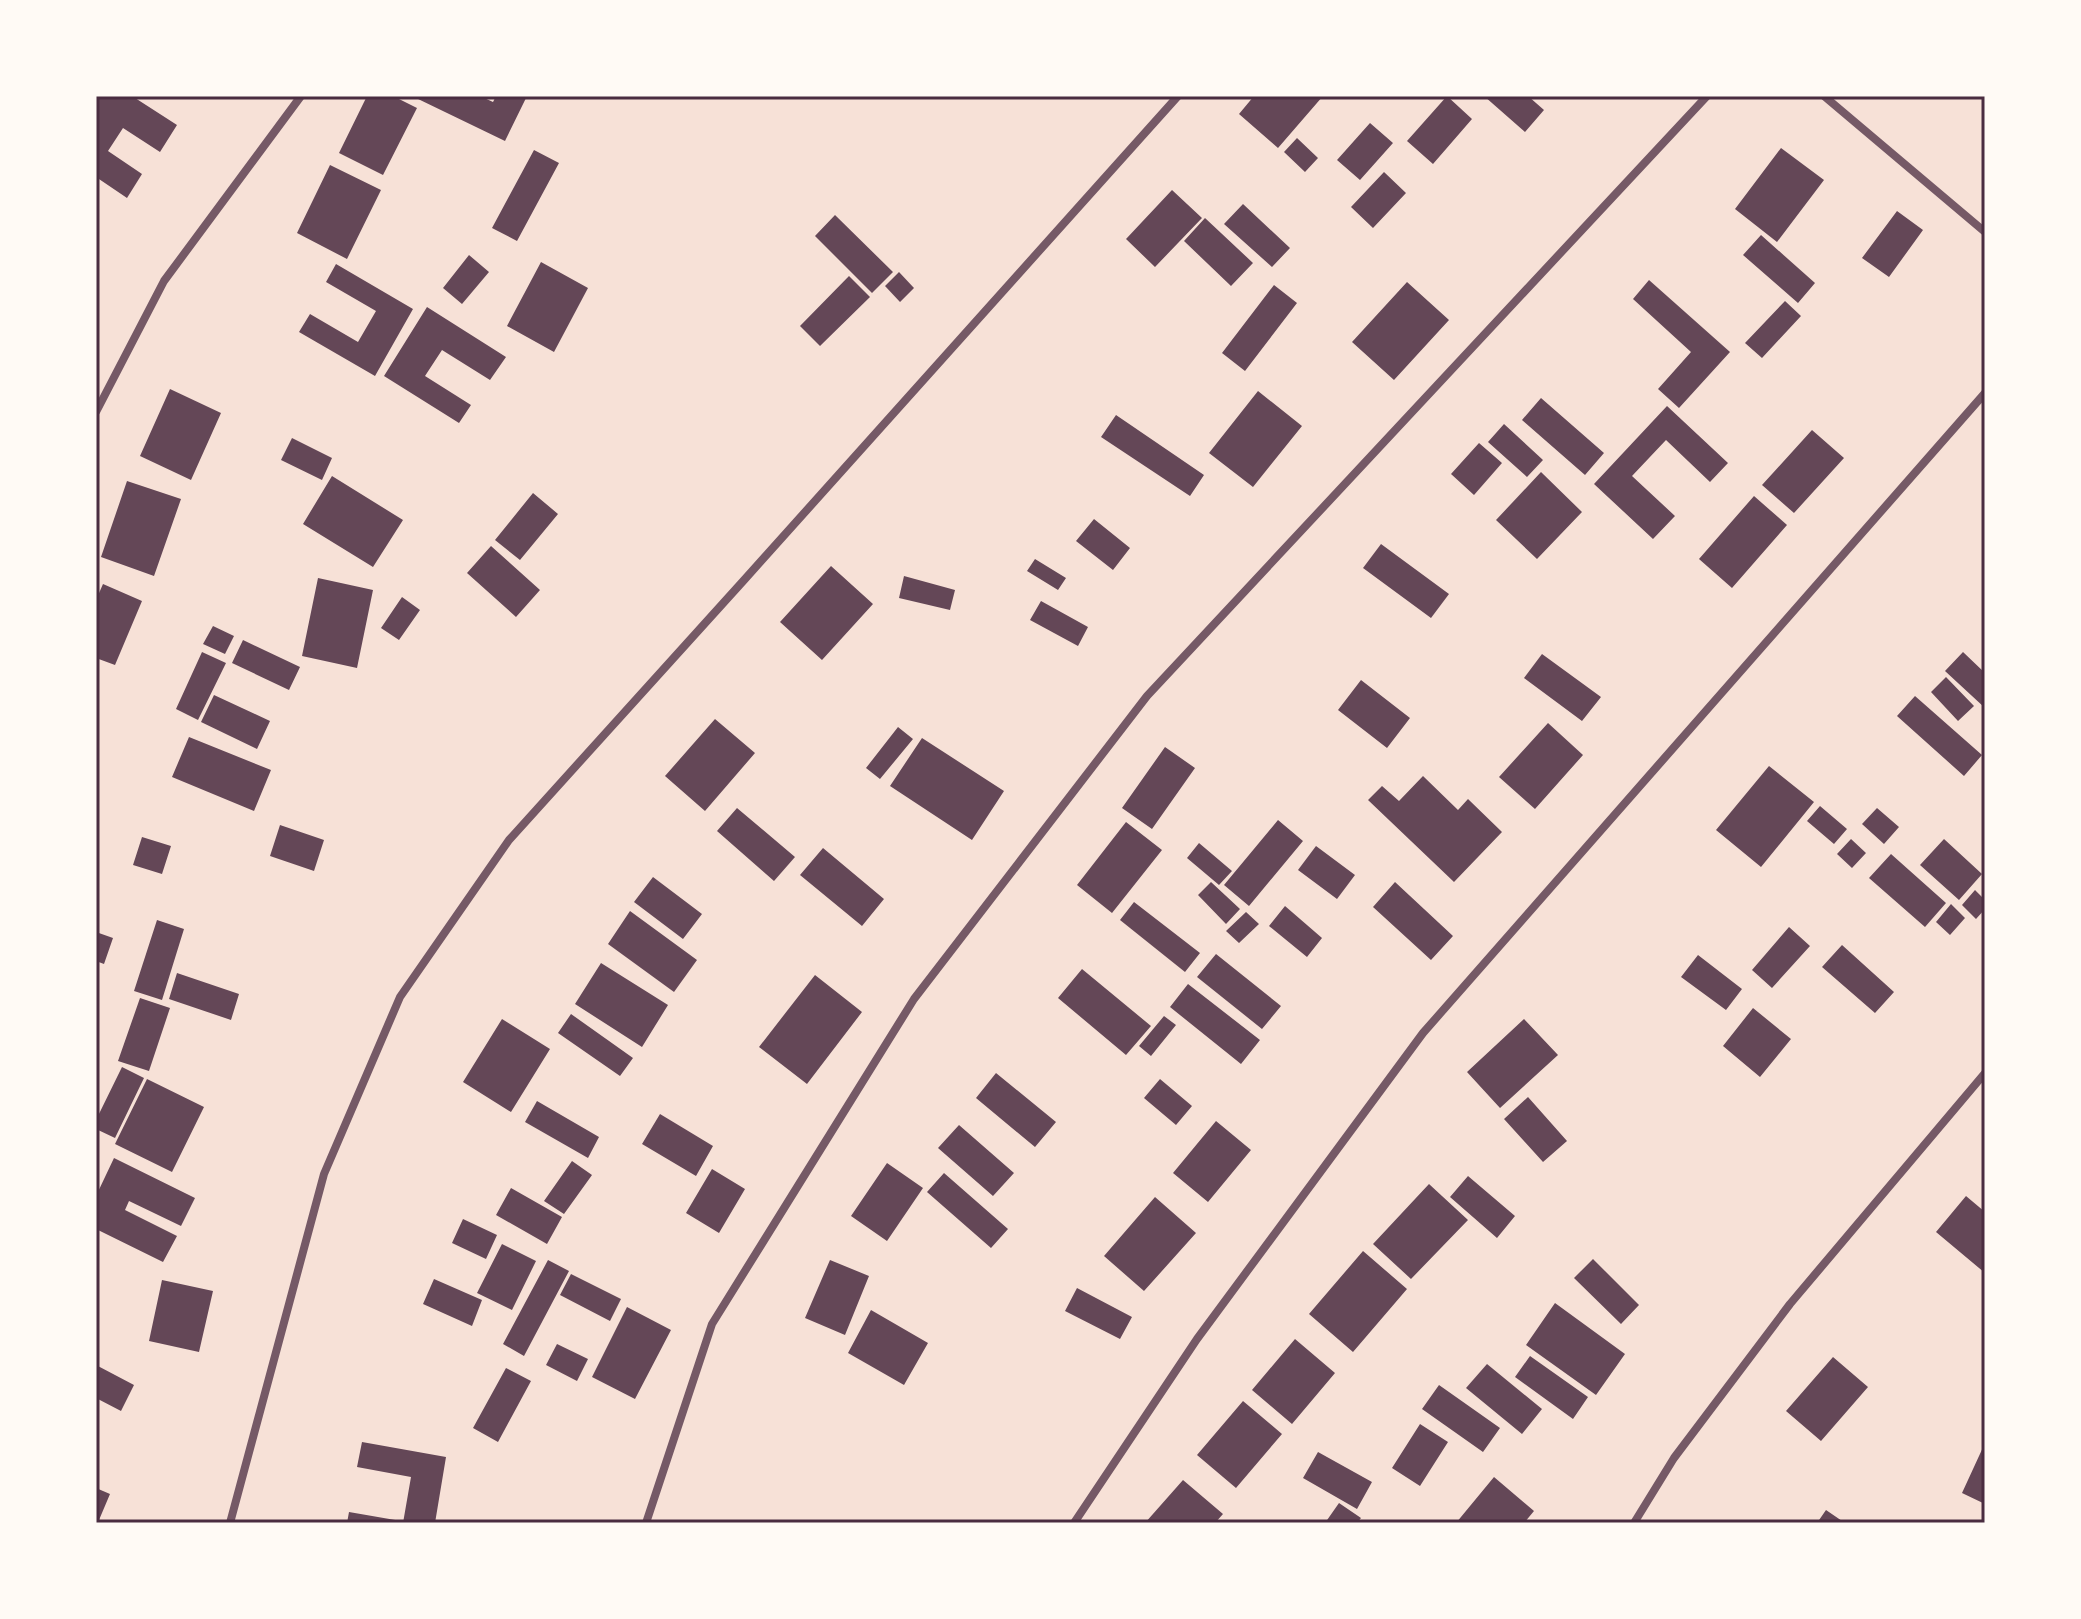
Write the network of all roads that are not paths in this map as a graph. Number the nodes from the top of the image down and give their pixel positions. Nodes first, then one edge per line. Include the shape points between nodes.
1 (301, 96) edge
2 (1178, 96) edge
3 (1707, 96) edge
4 (1824, 96) edge
5 (1985, 232) edge
6 (1985, 393) edge
7 (96, 412) edge
8 (1985, 1073) edge
9 (230, 1523) edge
10 (646, 1523) edge
11 (1074, 1523) edge
12 (1634, 1523) edge

1 - 7 street via 164,281
2 - 9 street via 509,840 400,997 324,1174
3 - 10 street via 1147,696 914,999 712,1324
4 - 5 street
6 - 11 street via 1423,1033 1197,1339
8 - 12 street via 1790,1304 1674,1458

